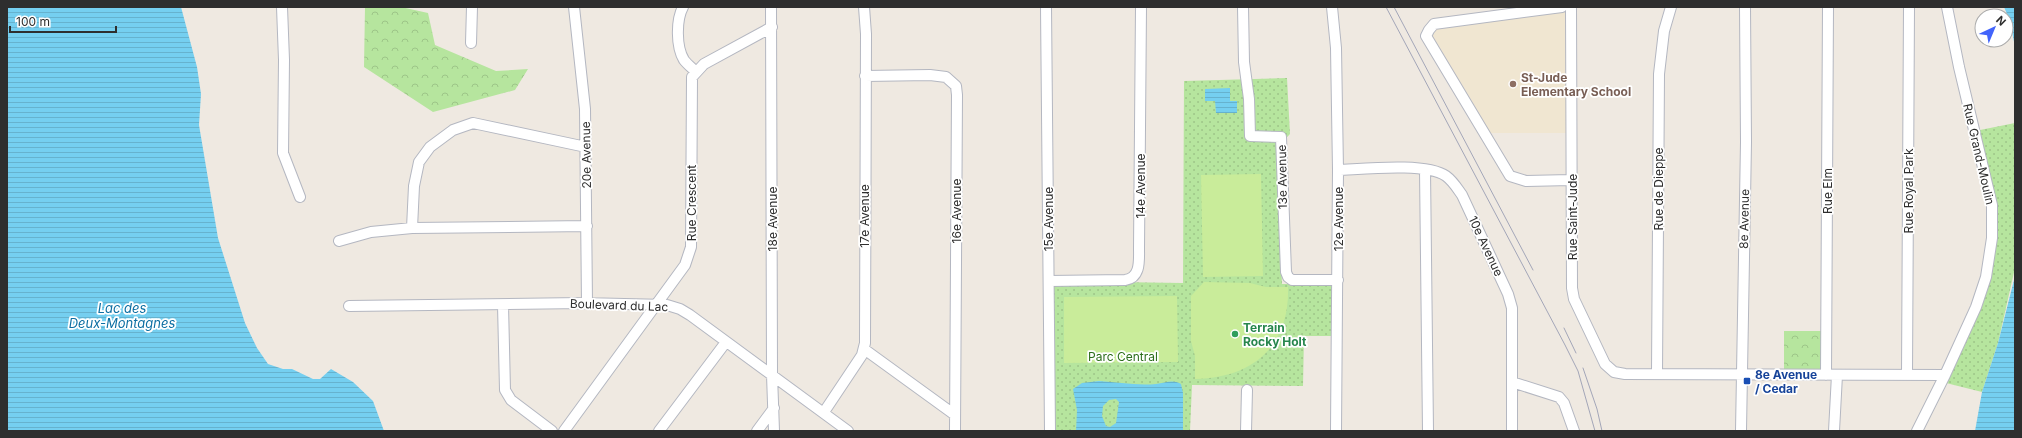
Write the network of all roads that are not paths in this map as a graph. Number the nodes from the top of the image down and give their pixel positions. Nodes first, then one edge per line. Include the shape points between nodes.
1 (282, 7) edge
2 (472, 7) edge
3 (574, 7) edge
4 (683, 7) edge
5 (771, 7) edge
6 (864, 7) edge
7 (1046, 7) edge
8 (1141, 7) edge
9 (1243, 7) edge
10 (1332, 7) edge
11 (1562, 7) edge
12 (1571, 7) edge
13 (1671, 7) edge
14 (1745, 7) edge
15 (1828, 7) edge
16 (1909, 7) edge
17 (1947, 7) edge
18 (772, 27) junction
19 (471, 43) dead end
20 (695, 71) junction
21 (865, 76) junction
22 (586, 147) junction
23 (1338, 170) junction
24 (1425, 170) junction
25 (1571, 180) junction
26 (300, 197) dead end
27 (586, 226) junction
28 (412, 228) junction
29 (340, 241) dead end
30 (1338, 280) junction
31 (1049, 281) junction
32 (587, 303) junction
33 (503, 305) junction
34 (655, 305) junction
35 (349, 306) dead end
36 (726, 342) junction
37 (864, 349) junction
38 (1657, 373) junction
39 (1742, 374) junction
40 (772, 375) junction
41 (1826, 375) junction
42 (1837, 375) junction
43 (1907, 375) junction
44 (1945, 376) junction
45 (1512, 382) junction
46 (1247, 390) dead end
47 (774, 408) junction
48 (824, 412) junction
49 (955, 415) junction
50 (552, 431) edge
51 (564, 431) edge
52 (659, 431) edge
53 (757, 431) edge
54 (774, 431) edge
55 (848, 431) edge
56 (955, 431) edge
57 (1050, 431) edge
58 (1246, 431) edge
59 (1336, 431) edge
60 (1428, 431) edge
61 (1512, 431) edge
62 (1574, 431) edge
63 (1740, 431) edge
64 (1834, 431) edge
65 (1917, 431) edge

1 - 26 street via 283,153
2 - 19 street
3 - 22 street, 20e Avenue via 584,94
4 - 20 street via 679,18 680,49 684,60
5 - 18 street, 18e Avenue
6 - 21 street, 17e Avenue
7 - 31 street, 15e Avenue
8 - 31 street, 14e Avenue via 1139,248 1136,274 1125,280
9 - 30 street, 13e Avenue via 1250,136 1281,137 1286,272 1290,279 1294,280
10 - 23 street, 12e Avenue via 1336,48
11 - 25 street via 1434,24 1426,36 1510,176 1526,181
12 - 25 street, Rue Saint-Jude
13 - 38 street, Rue de Dieppe via 1664,31 1659,74
14 - 39 street, 8e Avenue via 1746,142
15 - 41 street, Rue Elm
16 - 43 street, Rue Royal Park
17 - 44 street, Rue Grand-Moulin via 1992,205 1992,238 1986,277 1976,307
18 - 20 street
18 - 40 street, 18e Avenue
20 - 34 street, Rue Crescent via 691,89 691,247 685,265
21 - 37 street, 17e Avenue
21 - 49 street, 16e Avenue via 930,75 946,78 956,86
22 - 27 street, 20e Avenue
22 - 28 street via 473,123 453,130 430,147 419,162 414,186
23 - 24 street, 10e Avenue
23 - 30 street, 12e Avenue
24 - 45 street, 10e Avenue via 1445,175 1458,189 1508,294 1512,308
24 - 60 street
25 - 38 street, Rue Saint-Jude via 1574,299 1605,364 1614,372 1625,374
27 - 28 street
27 - 32 street, 20e Avenue
28 - 29 street via 371,232
30 - 59 street, 12e Avenue
31 - 57 street, 15e Avenue
32 - 33 street, Boulevard du Lac
32 - 34 street, Boulevard du Lac
33 - 35 street, Boulevard du Lac
33 - 50 street via 506,390 512,400
34 - 36 street, Boulevard du Lac via 680,309
34 - 51 street, Rue Crescent
36 - 40 street, Boulevard du Lac
36 - 52 street
37 - 48 street
37 - 49 street
38 - 39 street, Rue Saint-Jude
39 - 41 street, Rue Saint-Jude
39 - 63 street, 8e Avenue
40 - 47 street, 18e Avenue
40 - 48 street, Boulevard du Lac
41 - 42 street, Rue Saint-Jude
42 - 43 street, Rue Saint-Jude
42 - 64 street
43 - 44 street, Rue Saint-Jude
44 - 65 street, Rue Grand-Moulin
45 - 61 street, 10e Avenue
45 - 62 street via 1559,397 1564,403
46 - 58 street
47 - 53 street
47 - 54 street, 18e Avenue
48 - 55 street, Boulevard du Lac
49 - 56 street, 16e Avenue

